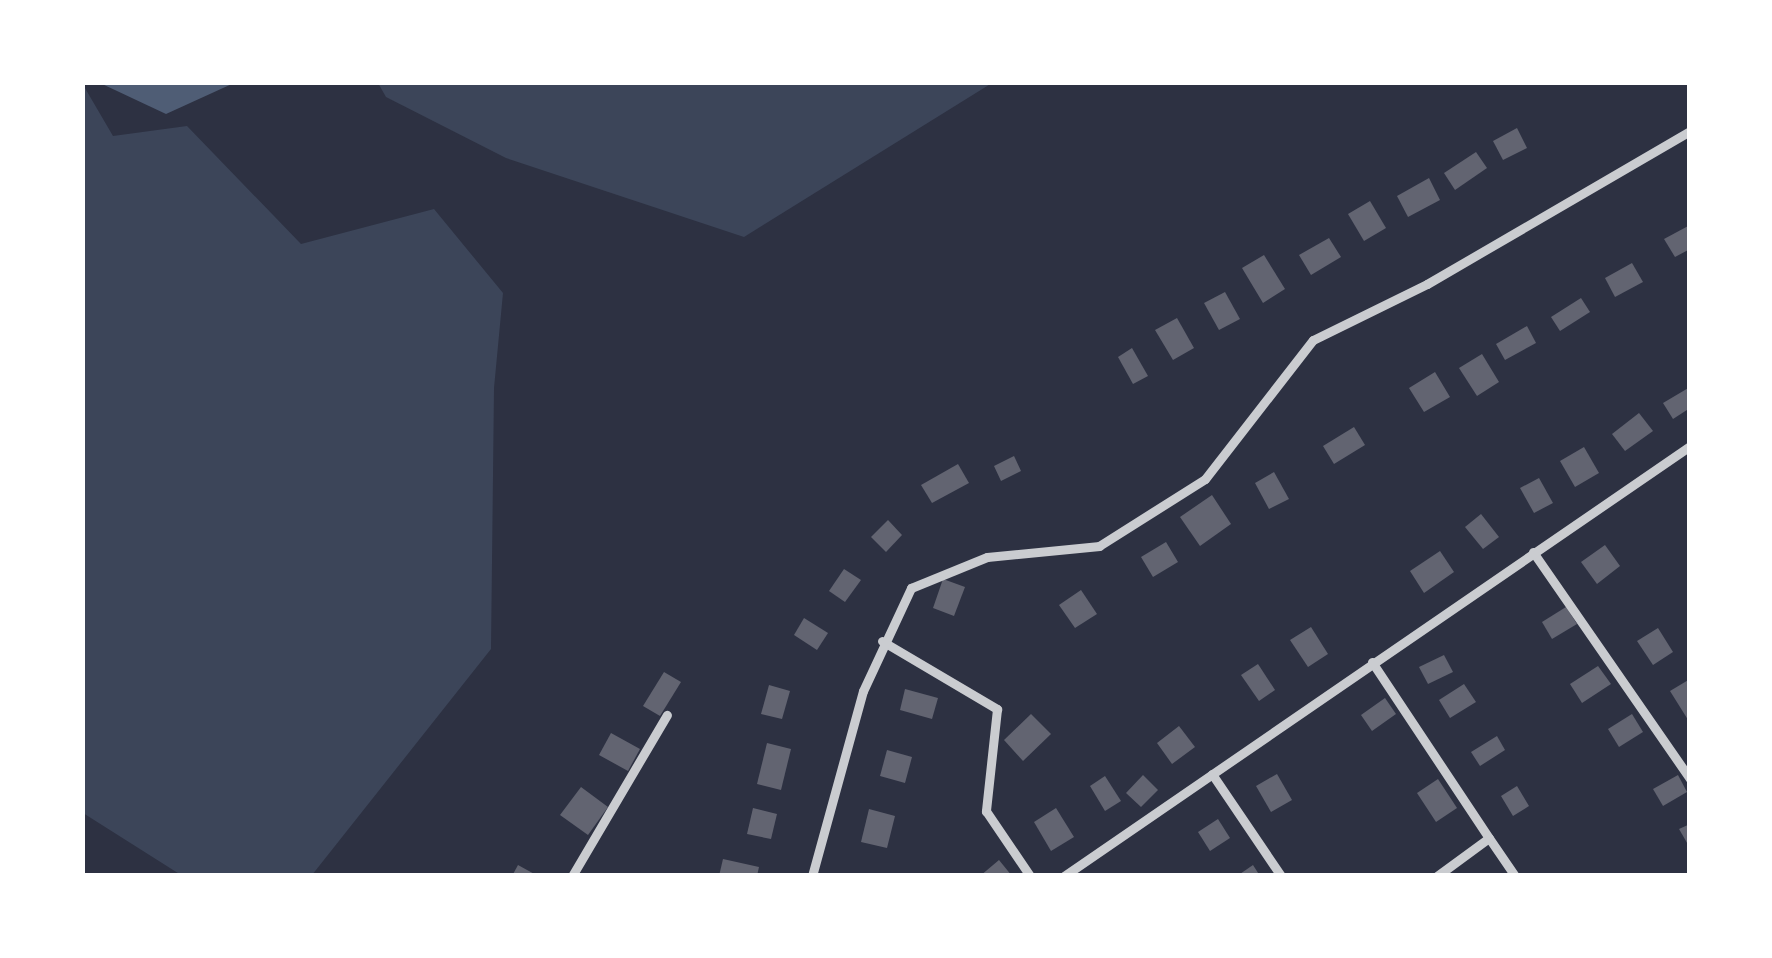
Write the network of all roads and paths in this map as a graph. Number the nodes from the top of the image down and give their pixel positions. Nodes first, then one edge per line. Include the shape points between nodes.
1 (1690, 131) edge
2 (1690, 446) edge
3 (1533, 552) junction
4 (882, 641) junction
5 (1372, 662) junction
6 (668, 715) dead end
7 (1212, 774) junction
8 (1690, 779) edge
9 (1488, 838) junction
10 (572, 876) edge
11 (812, 876) edge
12 (1030, 876) edge
13 (1064, 876) edge
14 (1281, 876) edge
15 (1437, 876) edge
16 (1515, 876) edge

1 - 4 street via 1427,284 1312,340 1205,479 1099,546 987,557 911,588
2 - 3 street
3 - 5 street
3 - 8 street
4 - 11 street
4 - 12 street via 997,709 986,812
5 - 7 street
5 - 9 street
6 - 10 street
7 - 13 street
7 - 14 street
9 - 15 street
9 - 16 street

